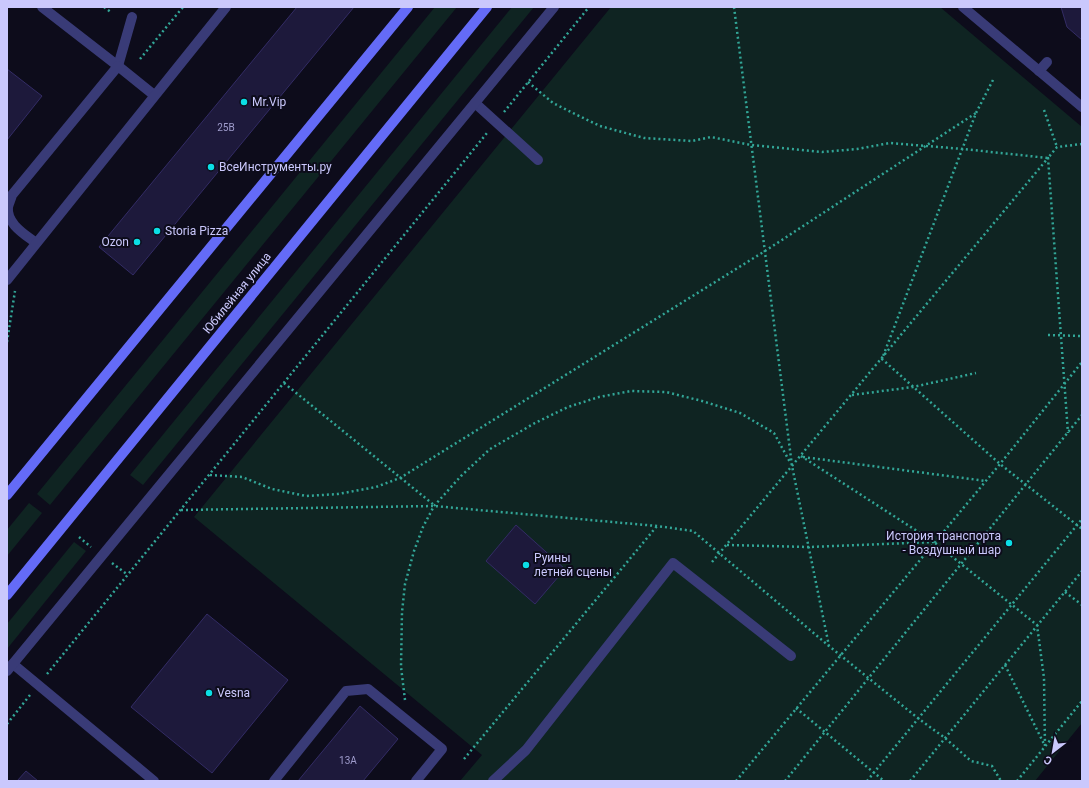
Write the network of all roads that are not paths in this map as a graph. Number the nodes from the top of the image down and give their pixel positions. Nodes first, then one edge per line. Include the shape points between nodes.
1 (42, 7) edge
2 (226, 7) edge
3 (408, 7) edge
4 (487, 7) edge
5 (554, 7) edge
6 (963, 7) edge
7 (132, 17) dead end
8 (1048, 62) dead end
9 (118, 66) junction
10 (1040, 71) junction
11 (154, 95) junction
12 (475, 103) junction
13 (1082, 107) edge
14 (538, 160) dead end
15 (36, 243) junction
16 (7, 280) edge
17 (7, 495) edge
18 (7, 595) edge
19 (791, 656) dead end
20 (10, 667) edge
21 (154, 781) edge
22 (274, 781) edge
23 (416, 781) edge
24 (492, 781) edge

1 - 9 street
2 - 11 street
3 - 17 main road
4 - 18 main road, Юбилейная улица
5 - 12 street
6 - 10 street
7 - 9 street
8 - 10 street
9 - 11 street
9 - 15 street via 12,195 8,208 10,218 18,229
10 - 13 street
11 - 15 street
12 - 14 street
12 - 20 street
15 - 16 street
19 - 24 street via 673,563 526,750
20 - 21 street via 38,685
22 - 23 street via 346,690 368,689 442,749

